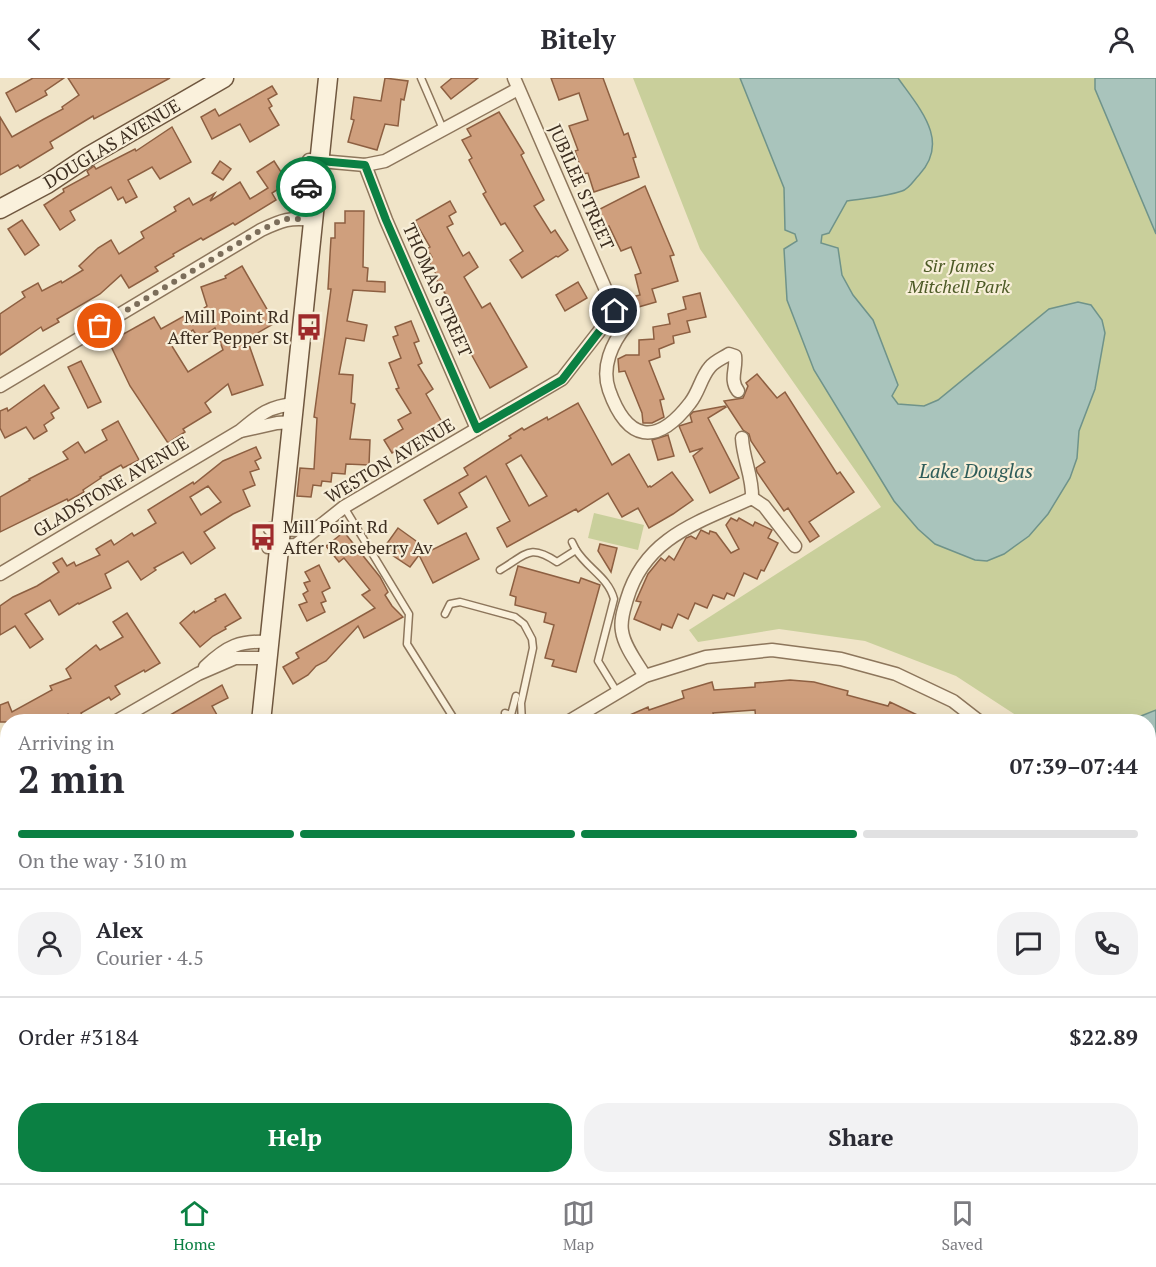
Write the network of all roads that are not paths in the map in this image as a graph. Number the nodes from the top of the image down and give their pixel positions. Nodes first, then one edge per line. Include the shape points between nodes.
1 (202, 78) edge
2 (224, 78) edge
3 (316, 78) edge
4 (328, 78) edge
5 (421, 78) edge
6 (516, 83) edge
7 (443, 129) junction
8 (314, 161) junction
9 (365, 165) junction
10 (0, 200) edge
11 (0, 209) edge
12 (308, 219) junction
13 (615, 311) junction
14 (0, 386) edge
15 (738, 391) dead end
16 (288, 413) junction
17 (477, 429) junction
18 (240, 431) junction
19 (742, 438) dead end
20 (752, 498) junction
21 (344, 507) junction
22 (318, 527) junction
23 (276, 529) junction
24 (572, 542) dead end
25 (795, 546) dead end
26 (274, 548) junction
27 (576, 550) junction
28 (500, 570) dead end
29 (0, 574) edge
30 (445, 614) dead end
31 (264, 650) junction
32 (645, 676) junction
33 (617, 692) junction
34 (516, 696) dead end
35 (129, 714) edge
36 (252, 714) edge
37 (261, 714) edge
38 (451, 714) edge
39 (508, 714) edge
40 (520, 714) edge
41 (581, 714) edge
42 (970, 714) edge

1 - 10 main road, DOUGLAS AVENUE
2 - 11 main road, DOUGLAS AVENUE
3 - 8 main road
4 - 8 main road
5 - 7 lane
6 - 7 street
6 - 13 street, JUBILEE STREET
7 - 9 street via 386,161
8 - 9 street
8 - 12 main road
9 - 17 street, THOMAS STREET
12 - 14 street via 284,219 261,230
12 - 16 main road
13 - 15 street, JUBILEE STREET via 626,326 606,365 608,388 625,422 633,429 651,433 672,422 691,403 711,366 729,354 735,356 733,376
13 - 17 street, WESTON AVENUE via 562,380
16 - 18 street, GLADSTONE AVENUE
16 - 18 street, GLADSTONE AVENUE via 278,405
16 - 23 main road
17 - 21 street, WESTON AVENUE
18 - 29 street, GLADSTONE AVENUE
19 - 20 street
20 - 25 street via 764,506
20 - 32 street via 678,531 645,560 630,591 622,632
21 - 22 street, WESTON AVENUE
21 - 38 lane via 409,614 407,644
22 - 23 street, WESTON AVENUE
22 - 26 street, WESTON AVENUE via 296,545
23 - 26 main road
24 - 27 lane
26 - 31 main road
27 - 28 lane via 557,562 532,551
27 - 33 lane via 612,592 613,608 598,661
30 - 40 lane via 450,604 456,602 519,619 524,624 532,639 533,654
31 - 35 street via 198,674
31 - 36 main road
31 - 37 main road
32 - 33 street
32 - 42 street via 706,657 772,650 842,659 896,674 953,701
33 - 41 street
34 - 39 lane

